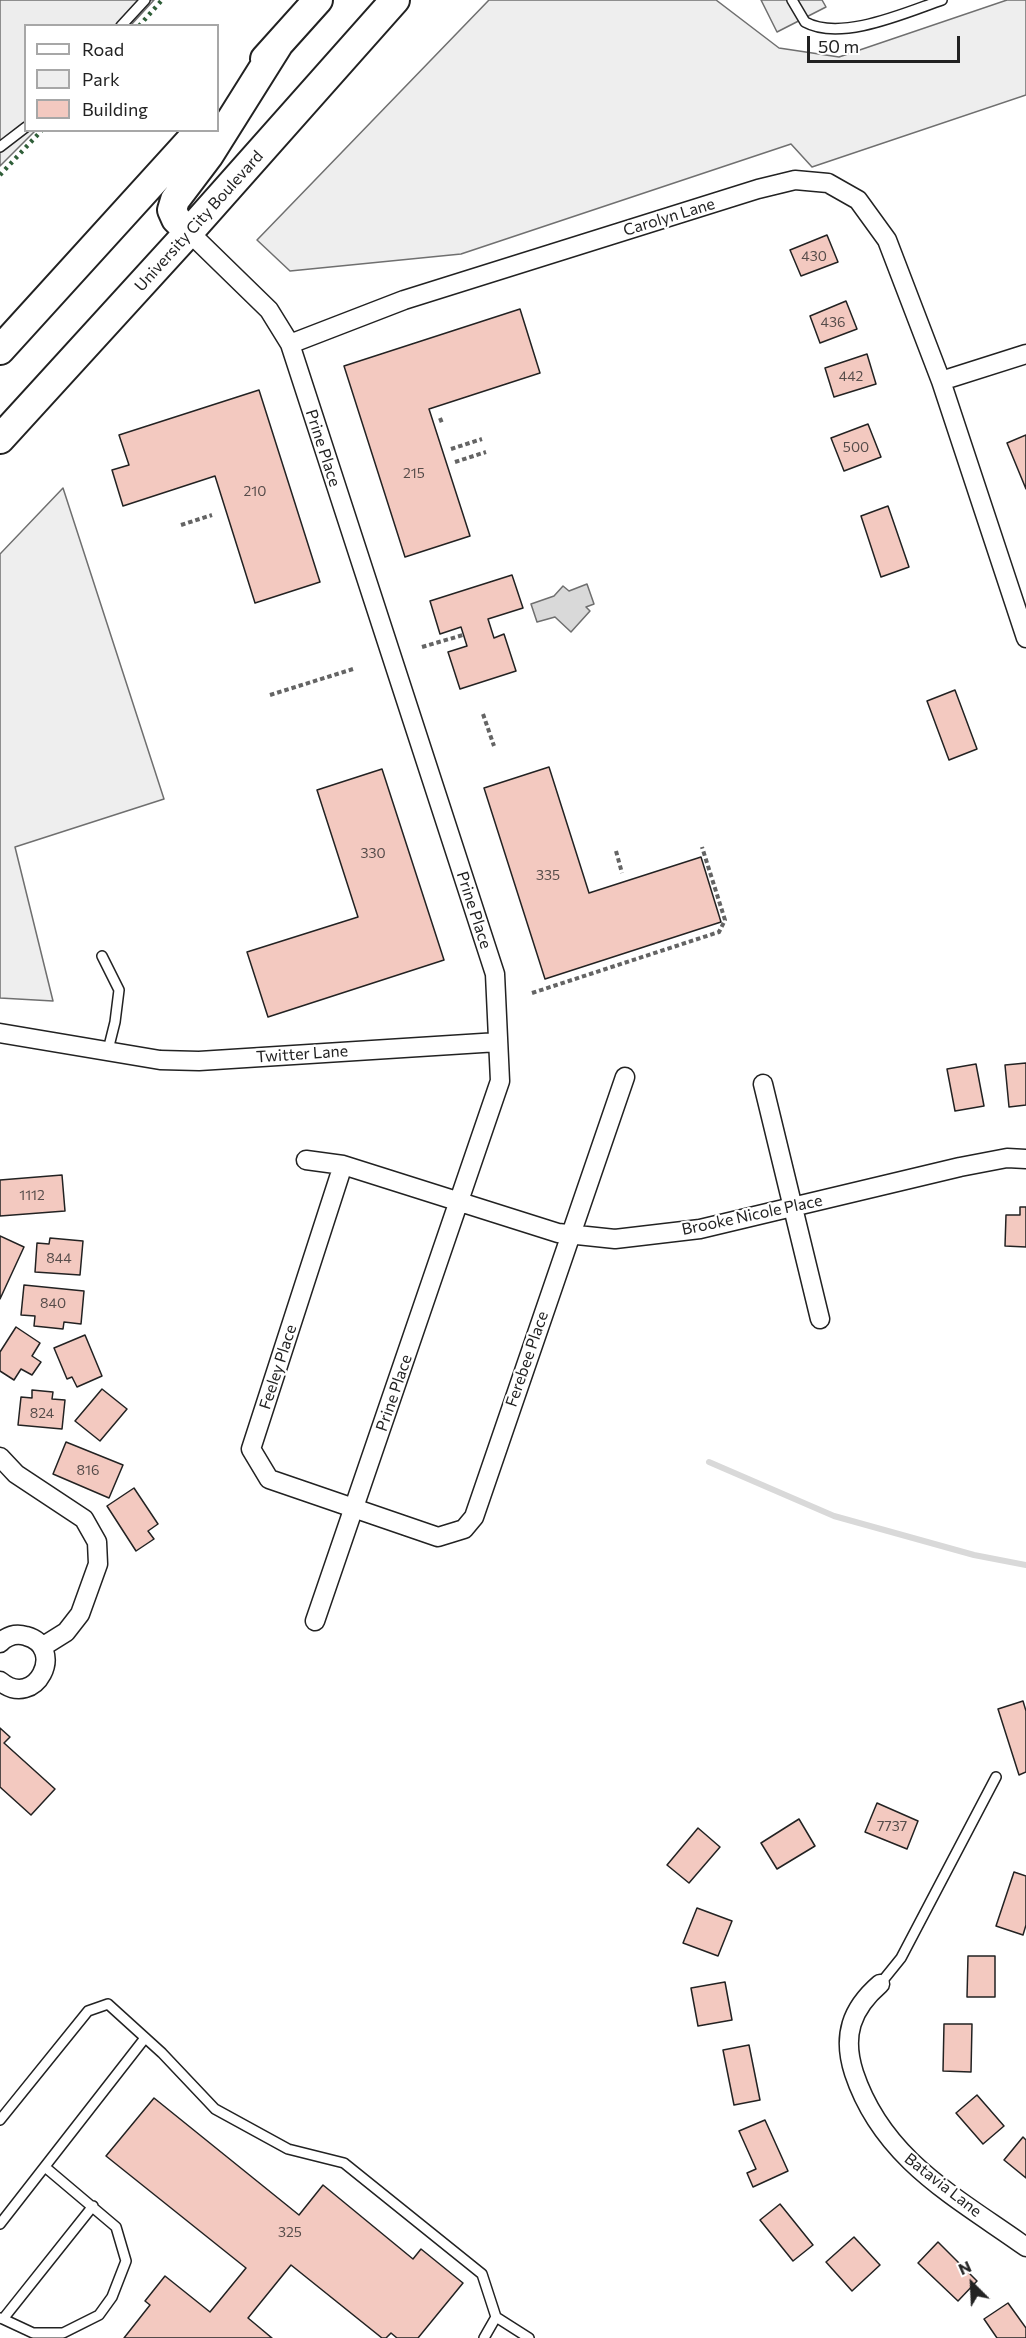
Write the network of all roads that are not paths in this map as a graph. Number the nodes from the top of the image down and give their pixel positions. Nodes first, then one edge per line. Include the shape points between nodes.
1 (145, 0) edge
2 (318, 0) edge
3 (395, 0) edge
4 (792, 0) edge
5 (942, 0) edge
6 (124, 24) edge
7 (278, 45) junction
8 (219, 110) edge
9 (24, 129) edge
10 (198, 132) edge
11 (0, 147) edge
12 (189, 232) junction
13 (290, 344) junction
14 (0, 350) edge
15 (1026, 354) edge
16 (941, 381) junction
17 (0, 439) edge
18 (1026, 638) edge
19 (102, 956) dead end
20 (0, 1033) edge
21 (498, 1042) junction
22 (108, 1050) junction
23 (625, 1077) dead end
24 (764, 1084) dead end
25 (1026, 1159) edge
26 (306, 1160) dead end
27 (343, 1165) junction
28 (459, 1202) junction
29 (795, 1206) junction
30 (571, 1234) junction
31 (820, 1319) dead end
32 (0, 1457) edge
33 (354, 1509) junction
34 (315, 1622) dead end
35 (0, 1643) edge
36 (42, 1647) junction
37 (0, 1681) edge
38 (996, 1777) dead end
39 (880, 1984) joint
40 (145, 2038) junction
41 (0, 2120) edge
42 (45, 2167) junction
43 (93, 2206) junction
44 (0, 2224) edge
45 (1026, 2247) edge
46 (496, 2317) junction
47 (1, 2318) edge
48 (484, 2338) edge
49 (529, 2338) edge

1 - 6 lane
2 - 7 main road
3 - 12 main road, University City Boulevard
4 - 5 lane via 805,22 835,27 863,26
7 - 8 main road
7 - 12 main road via 209,155 175,200 172,210
9 - 11 lane
10 - 14 main road
12 - 13 street, Prine Place via 269,309
12 - 17 main road, University City Boulevard
13 - 16 street, Carolyn Lane via 404,300 736,196 795,180 817,180 858,200 887,240
13 - 21 street, Prine Place via 495,974
15 - 16 street
16 - 18 street, Carolyn Lane
19 - 22 lane via 119,990
20 - 22 street, Twitter Lane
21 - 22 street, Twitter Lane via 200,1061 160,1060
21 - 28 street, Prine Place via 500,1081
23 - 30 street, Ferebee Place
24 - 29 street
25 - 29 street, Brooke Nicole Place via 988,1161
26 - 27 street, Brooke Nicole Place
27 - 28 street, Brooke Nicole Place
27 - 33 street, Feeley Place via 251,1449 269,1479
28 - 30 street, Brooke Nicole Place
28 - 33 street, Prine Place
29 - 30 street, Brooke Nicole Place via 700,1229 615,1239
29 - 31 street
30 - 33 street, Ferebee Place via 474,1517 464,1529 438,1537
32 - 36 street via 16,1474 84,1519 97,1542 98,1564 80,1614 66,1632
33 - 34 street, Prine Place
35 - 36 street via 19,1635 28,1636
36 - 37 street via 46,1664 38,1680 23,1689
38 - 39 lane via 901,1958
39 - 45 street, Batavia Lane via 855,2012 847,2042 869,2110 910,2163
40 - 41 lane via 108,2004 88,2011
40 - 42 lane
40 - 46 lane via 215,2109 288,2149 344,2163 482,2274
42 - 43 lane
42 - 44 lane
43 - 47 lane
43 - 47 lane via 116,2227 126,2261 112,2297 99,2315 63,2333 33,2333
46 - 48 lane
46 - 49 lane

